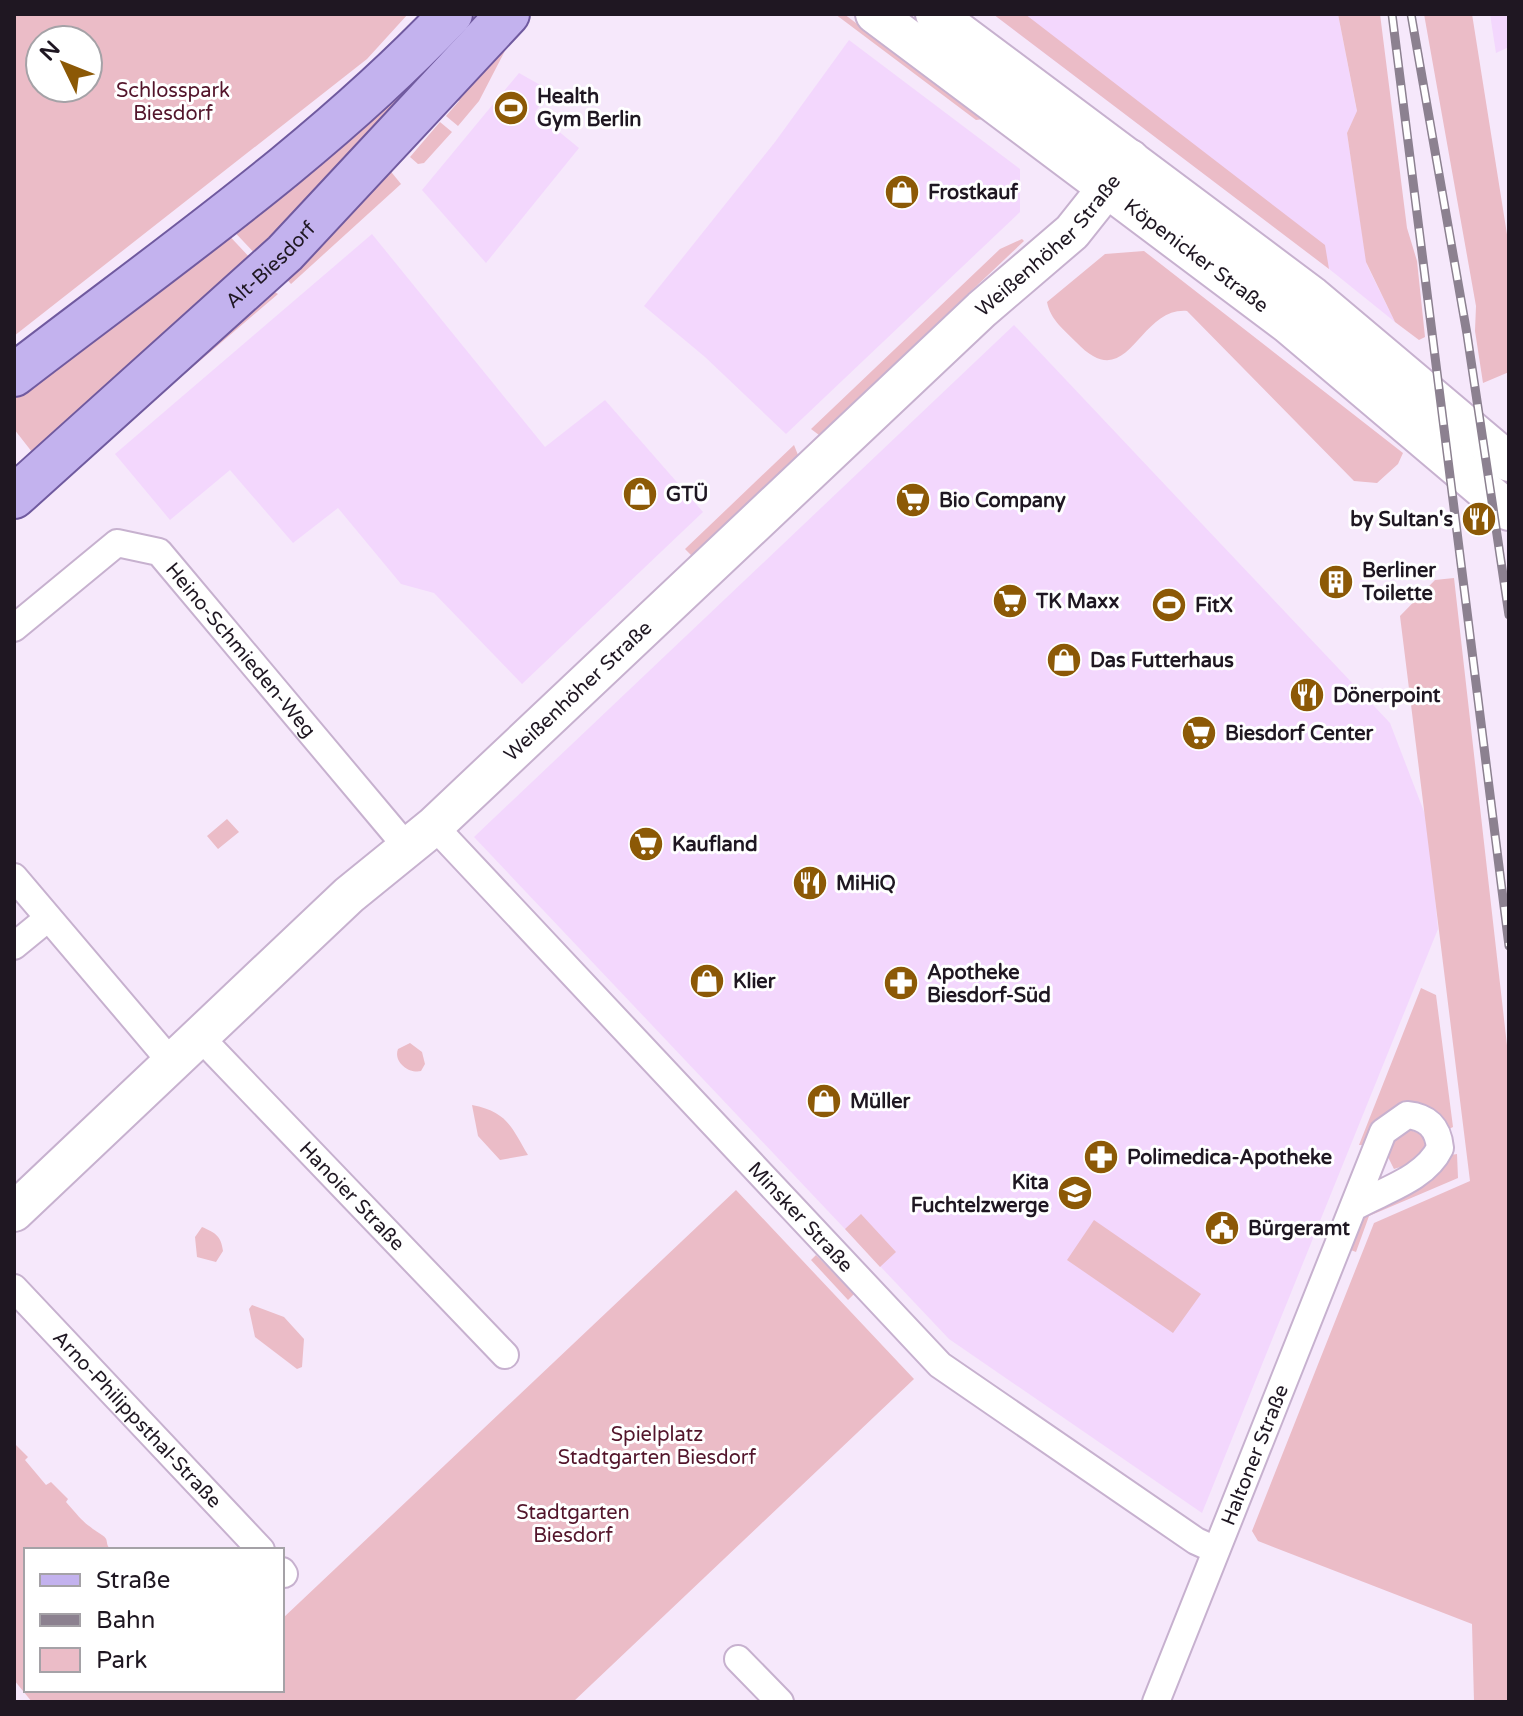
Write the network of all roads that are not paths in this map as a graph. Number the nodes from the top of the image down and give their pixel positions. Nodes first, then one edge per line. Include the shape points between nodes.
1 (451, 14) edge
2 (508, 14) edge
3 (875, 14) edge
4 (935, 14) edge
5 (1130, 159) junction
6 (1108, 190) junction
7 (14, 375) edge
8 (1509, 462) edge
9 (14, 497) edge
10 (1509, 511) edge
11 (14, 628) edge
12 (420, 836) junction
13 (14, 877) edge
14 (47, 919) junction
15 (14, 946) edge
16 (200, 1037) junction
17 (172, 1063) junction
18 (1354, 1207) dead end
19 (14, 1212) edge
20 (14, 1288) edge
21 (505, 1355) dead end
22 (259, 1548) edge
23 (1216, 1550) junction
24 (738, 1659) dead end
25 (780, 1702) edge
26 (1156, 1702) edge

1 - 7 main road via 320,137
2 - 9 main road, Alt-Biesdorf via 285,253
3 - 6 main road, Köpenicker Straße
4 - 5 main road, Köpenicker Straße
5 - 6 main road, Weißenhöher Straße
5 - 8 main road, Köpenicker Straße via 1312,296
6 - 10 main road, Köpenicker Straße via 1288,324
6 - 12 main road, Weißenhöher Straße via 1072,232 982,309
11 - 12 street, Heino-Schmieden-Weg via 117,543 159,552
12 - 16 main road, Weißenhöher Straße
12 - 23 street, Minsker Straße via 940,1365
13 - 14 street
14 - 15 street
14 - 17 street
16 - 17 main road, Weißenhöher Straße
16 - 21 street, Hanoier Straße
17 - 19 main road, Weißenhöher Straße
18 - 23 street, Haltoner Straße
20 - 22 street, Arno-Philippsthal-Straße
23 - 26 street, Haltoner Straße
24 - 25 street

